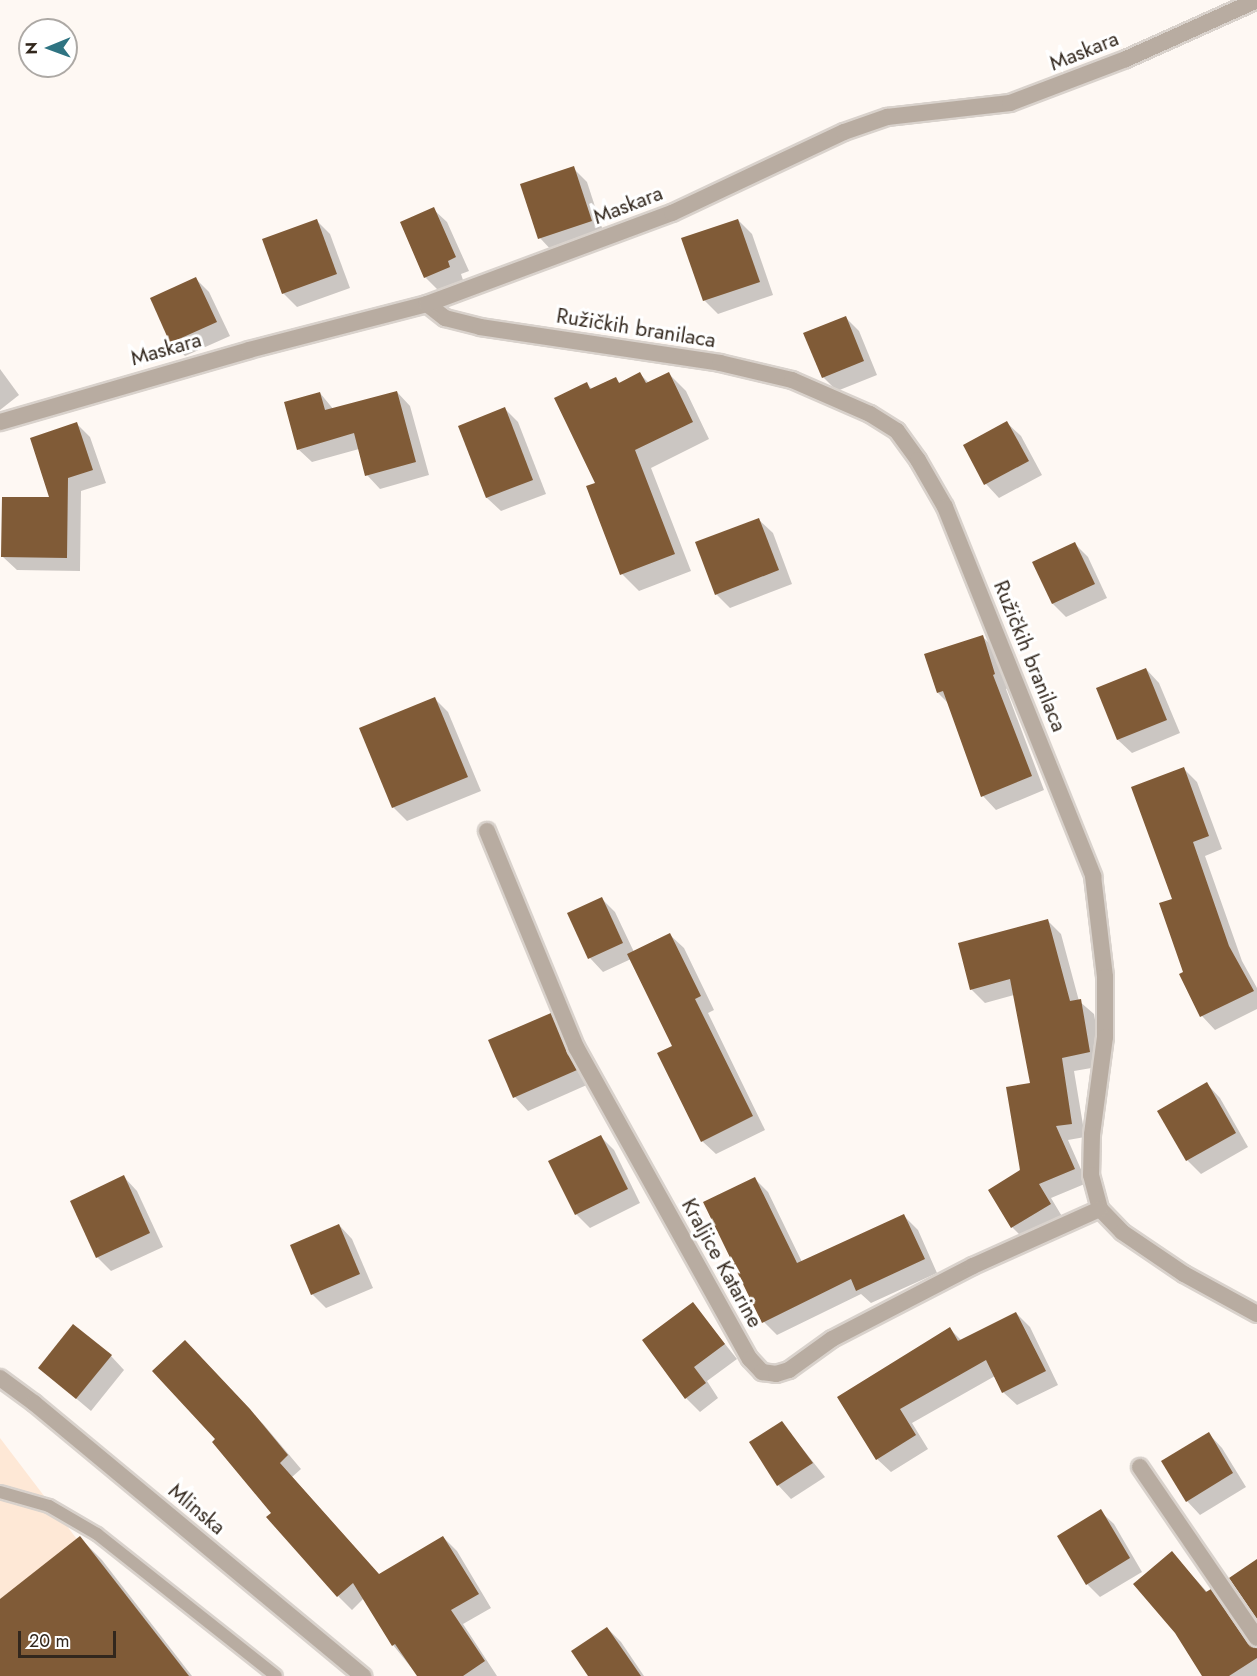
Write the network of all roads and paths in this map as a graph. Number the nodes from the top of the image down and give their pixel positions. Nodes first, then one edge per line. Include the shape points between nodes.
1 (1257, 0) edge
2 (427, 304) junction
3 (0, 422) edge
4 (487, 831) dead end
5 (1100, 1209) junction
6 (1257, 1314) edge
7 (0, 1378) edge
8 (1140, 1467) dead end
9 (0, 1492) edge
10 (1257, 1638) edge
11 (276, 1676) edge
12 (363, 1676) edge

1 - 2 street, Maskara via 1126,59 1010,103 887,117 844,132 672,213
2 - 3 street, Maskara via 177,369
2 - 5 street, Ružičkih branilaca via 446,318 480,327 720,363 792,380 870,414 897,431 945,507 1093,876 1105,977 1105,1036 1091,1165
4 - 5 street, Kraljice Katarine via 576,1047 750,1359 762,1372 776,1374 789,1370 832,1339 963,1271
5 - 6 street, Ružičkih branilaca via 1122,1232 1184,1274
7 - 12 street, Mlinska
8 - 10 street
9 - 11 lane via 49,1506 97,1534

